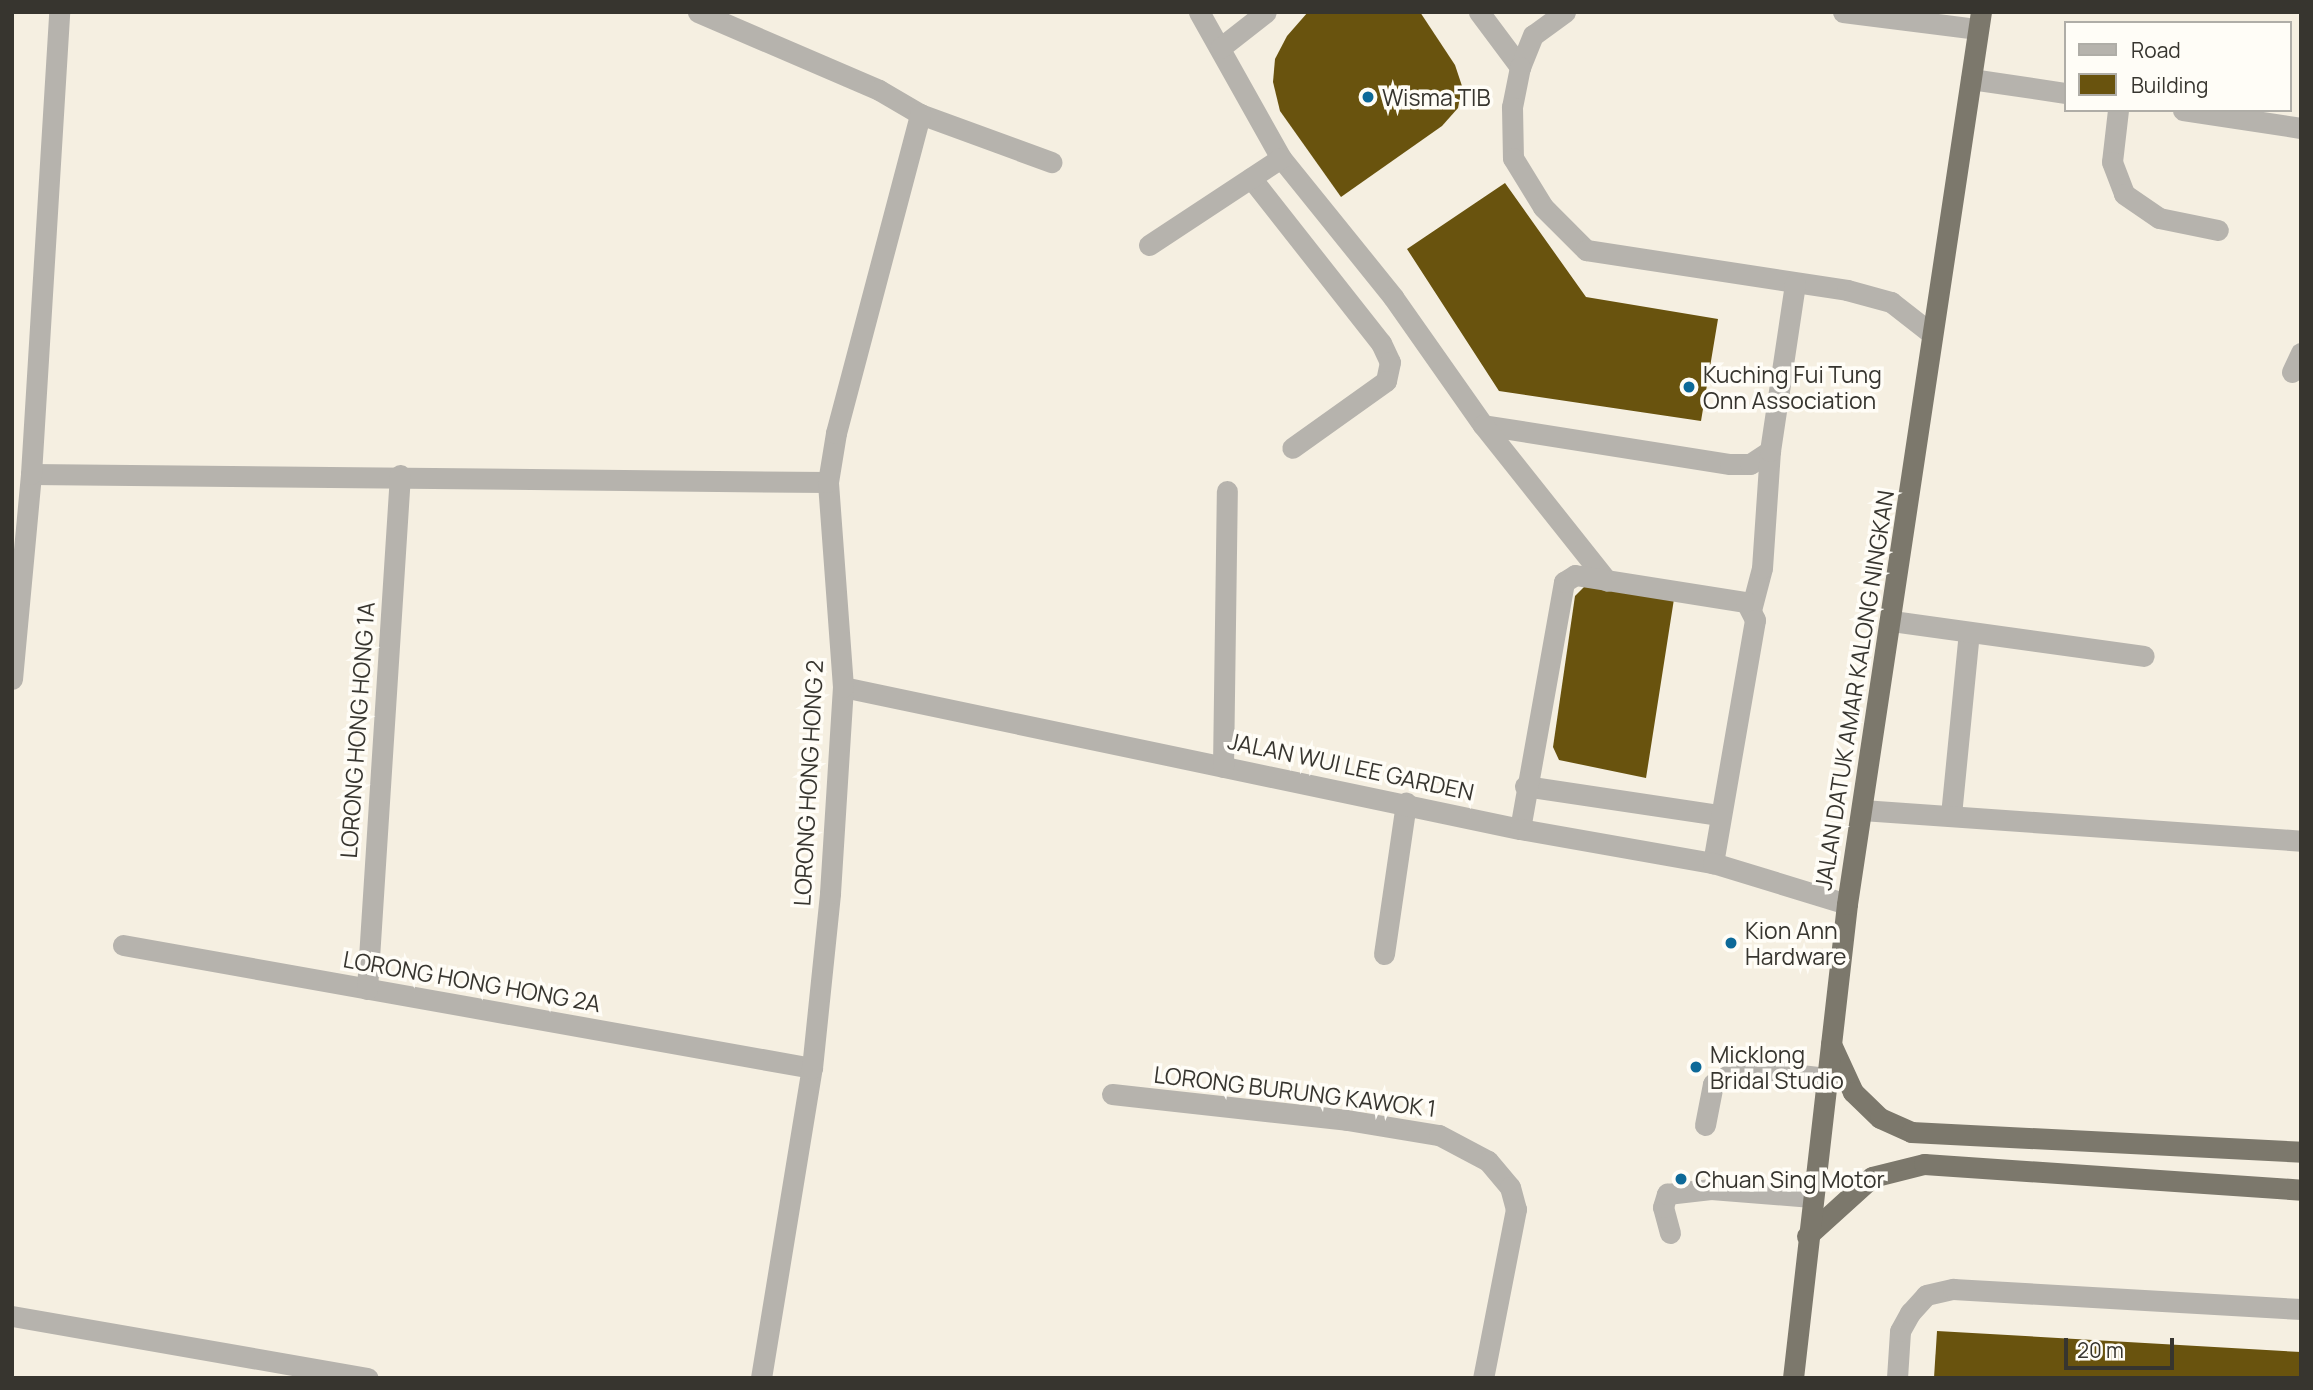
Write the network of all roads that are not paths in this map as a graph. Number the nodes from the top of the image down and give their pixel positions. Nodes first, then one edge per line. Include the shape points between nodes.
1 (60, 12) edge
2 (698, 12) edge
3 (1199, 12) edge
4 (1266, 12) edge
5 (1479, 12) edge
6 (1565, 12) edge
7 (1836, 12) edge
8 (1843, 13) edge
9 (1980, 21) edge
10 (1220, 48) junction
11 (1520, 67) junction
12 (1971, 79) junction
13 (2064, 93) edge
14 (2118, 112) edge
15 (2196, 112) edge
16 (919, 114) junction
17 (2301, 128) edge
18 (1281, 158) junction
19 (1051, 162) dead end
20 (1251, 178) junction
21 (2218, 230) dead end
22 (1149, 245) dead end
23 (1795, 284) junction
24 (1932, 334) junction
25 (1483, 425) junction
26 (1293, 448) dead end
27 (1770, 451) junction
28 (31, 474) junction
29 (400, 475) junction
30 (828, 482) junction
31 (1227, 491) dead end
32 (1607, 581) junction
33 (1751, 610) junction
34 (15, 614) edge
35 (1892, 621) junction
36 (1969, 634) junction
37 (2144, 656) dead end
38 (12, 679) edge
39 (843, 687) junction
40 (1223, 767) junction
41 (1525, 786) junction
42 (1406, 803) junction
43 (1863, 810) junction
44 (1718, 815) junction
45 (1951, 815) junction
46 (1520, 829) junction
47 (2301, 841) edge
48 (1713, 863) junction
49 (1847, 904) junction
50 (123, 944) dead end
51 (1384, 954) dead end
52 (367, 989) junction
53 (1831, 1044) junction
54 (812, 1068) junction
55 (1826, 1078) junction
56 (1112, 1094) dead end
57 (1705, 1125) dead end
58 (2301, 1152) edge
59 (2301, 1190) edge
60 (1812, 1197) junction
61 (1670, 1233) dead end
62 (1807, 1236) junction
63 (2301, 1310) edge
64 (12, 1316) edge
65 (368, 1378) edge
66 (761, 1378) edge
67 (1483, 1378) edge
68 (1794, 1378) edge
69 (1898, 1378) edge

1 - 28 street
2 - 16 street via 880,90
3 - 10 street
4 - 10 street
5 - 11 street
6 - 11 street via 1533,35
7 - 8 street
8 - 9 street
9 - 12 highway, JALAN DATUK AMAR KALONG NINGKAN
10 - 18 street
11 - 23 street via 1512,107 1513,158 1543,208 1587,250
12 - 13 street
12 - 24 highway, JALAN DATUK AMAR KALONG NINGKAN
14 - 21 street via 2112,162 2124,194 2159,218
15 - 17 street
16 - 19 street
16 - 30 street, LORONG HONG HONG 2 via 836,433
18 - 20 street
18 - 25 street via 1393,296
20 - 22 street
20 - 26 street via 1381,343 1390,362 1386,382
23 - 24 street via 1847,290 1891,302
23 - 27 street
24 - 35 highway, JALAN DATUK AMAR KALONG NINGKAN
25 - 27 street via 1730,464 1750,464
25 - 32 street
27 - 33 street via 1762,568
28 - 29 street
28 - 34 street
29 - 30 street
29 - 52 street, LORONG HONG HONG 1A
30 - 39 street, LORONG HONG HONG 2
31 - 40 street
32 - 33 street via 1745,602
32 - 41 street via 1575,575 1560,590
33 - 44 street via 1755,620
34 - 38 street
35 - 36 street
35 - 43 highway, JALAN DATUK AMAR KALONG NINGKAN
36 - 37 street
36 - 45 street
39 - 40 street, JALAN WUI LEE GARDEN
39 - 54 street, LORONG HONG HONG 2 via 830,893
40 - 42 street, JALAN WUI LEE GARDEN
41 - 44 street
41 - 46 street
42 - 46 street, JALAN WUI LEE GARDEN
42 - 51 street
43 - 45 street
43 - 49 highway, JALAN DATUK AMAR KALONG NINGKAN
44 - 48 street
45 - 47 street
46 - 48 street, JALAN WUI LEE GARDEN
48 - 49 street, JALAN WUI LEE GARDEN
49 - 53 highway, JALAN DATUK AMAR KALONG NINGKAN
50 - 52 street, LORONG HONG HONG 2A
52 - 54 street, LORONG HONG HONG 2A
53 - 55 highway, JALAN DATUK AMAR KALONG NINGKAN
53 - 58 highway via 1853,1092 1880,1118 1911,1132
54 - 66 street, LORONG HONG HONG 2
55 - 57 street via 1757,1070 1730,1074 1713,1084
55 - 60 highway, JALAN DATUK AMAR KALONG NINGKAN
56 - 67 street, LORONG BURUNG KAWOK 1 via 1439,1135 1488,1161 1510,1187 1516,1209
59 - 62 highway via 1924,1164 1872,1177
60 - 61 street via 1711,1189 1667,1194 1663,1207
60 - 62 highway, JALAN DATUK AMAR KALONG NINGKAN
62 - 68 highway, JALAN DATUK AMAR KALONG NINGKAN
63 - 69 street via 1953,1289 1926,1295 1910,1313 1900,1331
64 - 65 street

